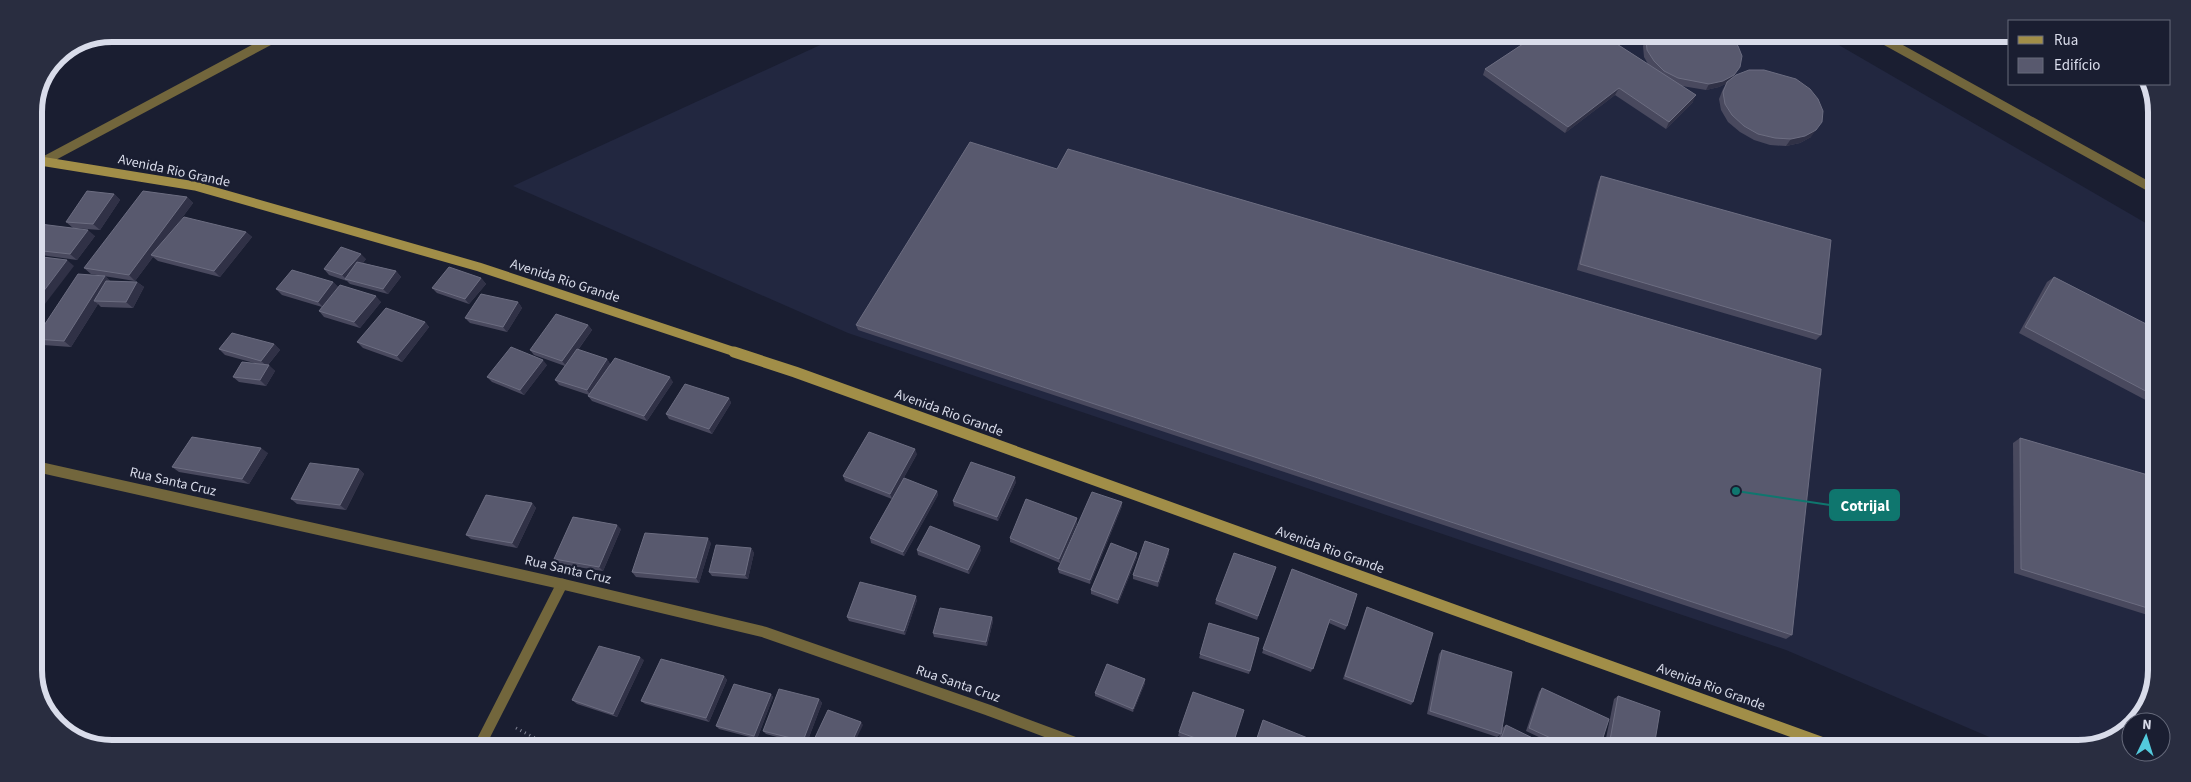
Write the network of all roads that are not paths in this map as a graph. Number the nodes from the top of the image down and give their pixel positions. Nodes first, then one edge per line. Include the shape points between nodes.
1 (267, 42) edge
2 (1888, 42) edge
3 (42, 160) edge
4 (46, 160) junction
5 (2148, 187) edge
6 (43, 468) edge
7 (562, 584) junction
8 (483, 740) edge
9 (1068, 740) edge
10 (1816, 740) edge

1 - 4 street
2 - 5 street
3 - 4 main road, Avenida Rio Grande
4 - 10 main road, Avenida Rio Grande via 195,186 479,267 795,372
6 - 7 street, Rua Santa Cruz
7 - 8 street
7 - 9 street, Rua Santa Cruz via 764,632

